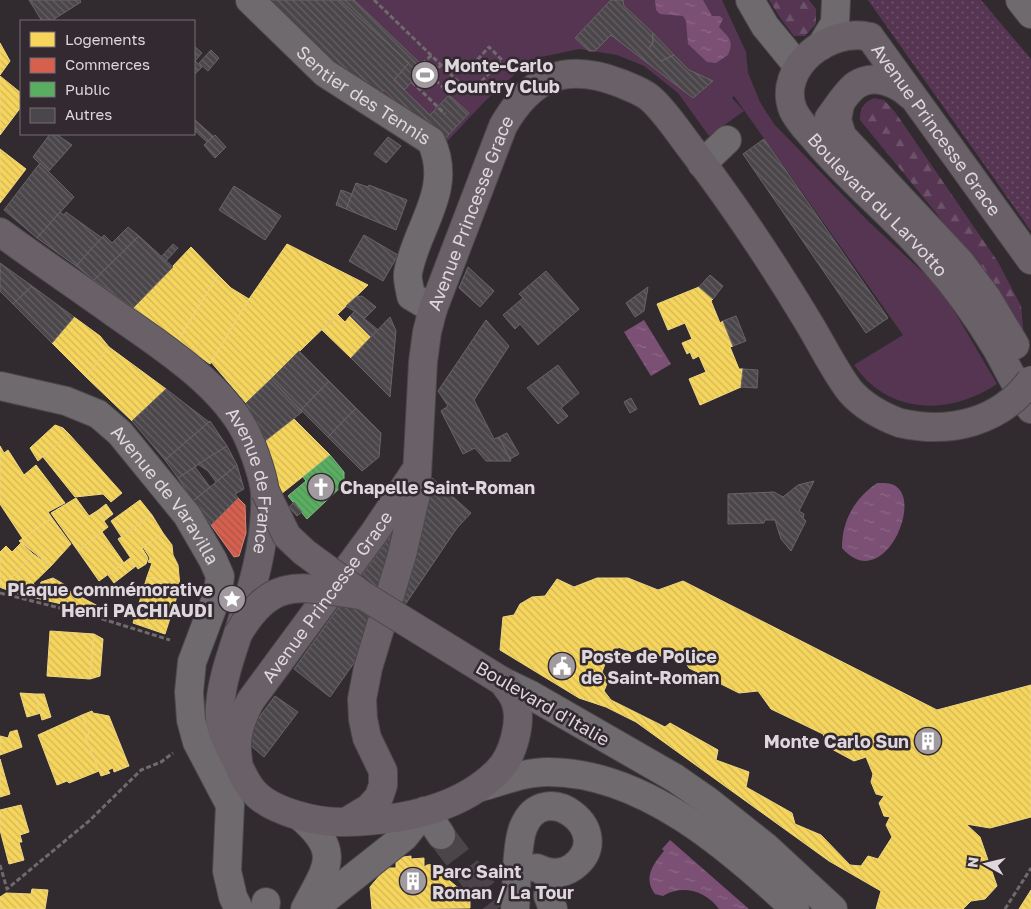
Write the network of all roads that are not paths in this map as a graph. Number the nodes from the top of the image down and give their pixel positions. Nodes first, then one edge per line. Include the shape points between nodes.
1 (250, 0) edge
2 (750, 0) edge
3 (836, 0) edge
4 (842, 0) edge
5 (1020, 0) edge
6 (1031, 14) edge
7 (870, 37) junction
8 (821, 46) junction
9 (797, 66) junction
10 (848, 94) junction
11 (918, 102) junction
12 (798, 119) junction
13 (727, 140) dead end
14 (702, 164) junction
15 (0, 232) edge
16 (1030, 258) edge
17 (434, 309) junction
18 (1031, 374) edge
19 (1031, 380) edge
20 (0, 386) edge
21 (1031, 408) edge
22 (417, 468) junction
23 (265, 491) junction
24 (364, 596) junction
25 (238, 634) junction
26 (502, 681) junction
27 (240, 767) junction
28 (481, 787) junction
29 (415, 813) junction
30 (301, 817) junction
31 (346, 822) junction
32 (441, 835) tunnel mouth
33 (239, 909) edge
34 (305, 909) edge
35 (313, 909) edge
36 (515, 909) edge
37 (553, 909) edge
38 (796, 909) edge
39 (832, 909) edge

1 - 17 street, Sentier des Tennis via 325,73 431,141 438,155 438,186 408,275 411,296
2 - 9 street via 765,26
3 - 8 street via 835,23
4 - 7 street, Avenue Princesse Grace
5 - 6 street
7 - 8 main road via 849,35
7 - 10 main road via 872,45 868,62
7 - 11 main road, Avenue Princesse Grace
8 - 9 main road
9 - 12 main road, Boulevard du Larvotto via 789,94
10 - 11 main road via 877,80 894,83
10 - 12 main road via 826,122 814,125
10 - 18 main road, Boulevard du Larvotto via 837,120 842,136 960,262 987,298
11 - 16 main road, Avenue Princesse Grace
12 - 21 main road, Boulevard du Larvotto via 834,162 936,263 996,347
13 - 14 street
14 - 17 main road, Avenue Princesse Grace via 649,97 610,79 590,74 572,74 542,82 521,99 503,126
14 - 19 main road, Avenue Princesse Grace, bridge via 792,295 848,388 870,409 900,423 948,428 977,421 1005,406
15 - 23 main road, Avenue de France via 199,377 226,404 245,432
17 - 22 main road, Avenue Princesse Grace via 423,362
20 - 33 street, Avenue de Varavilla via 66,401 98,414 120,433 187,515 213,560 220,576 218,593 192,662 190,711 197,742 230,805 227,871
22 - 27 main road, Avenue Princesse Grace, bridge via 374,534 251,700 240,724 237,752
22 - 31 main road via 416,494 402,555 368,668 362,699 367,738 383,771 383,784 379,797 369,808
23 - 24 main road, Boulevard d'Italie, bridge via 287,536
23 - 25 main road, Avenue de France, bridge via 262,540
24 - 25 main road, bridge via 312,589 281,591 267,597 250,613
24 - 26 main road, Boulevard d'Italie, bridge
25 - 27 main road, Avenue de France via 222,690 220,724
26 - 28 main road via 515,700 516,734 504,766
26 - 39 street, Boulevard d'Italie via 675,778 766,846
27 - 30 main road, Avenue de France via 257,795
28 - 29 main road via 458,800
28 - 38 street via 548,772 611,783 659,804 704,832
29 - 31 main road
29 - 32 street
29 - 35 street via 404,837
30 - 31 main road, Avenue de France via 323,822
30 - 34 street via 317,830 327,852 328,864
36 - 37 street via 523,829 539,810 556,807 578,816 586,830 587,841 585,852 575,866 567,870 543,870

